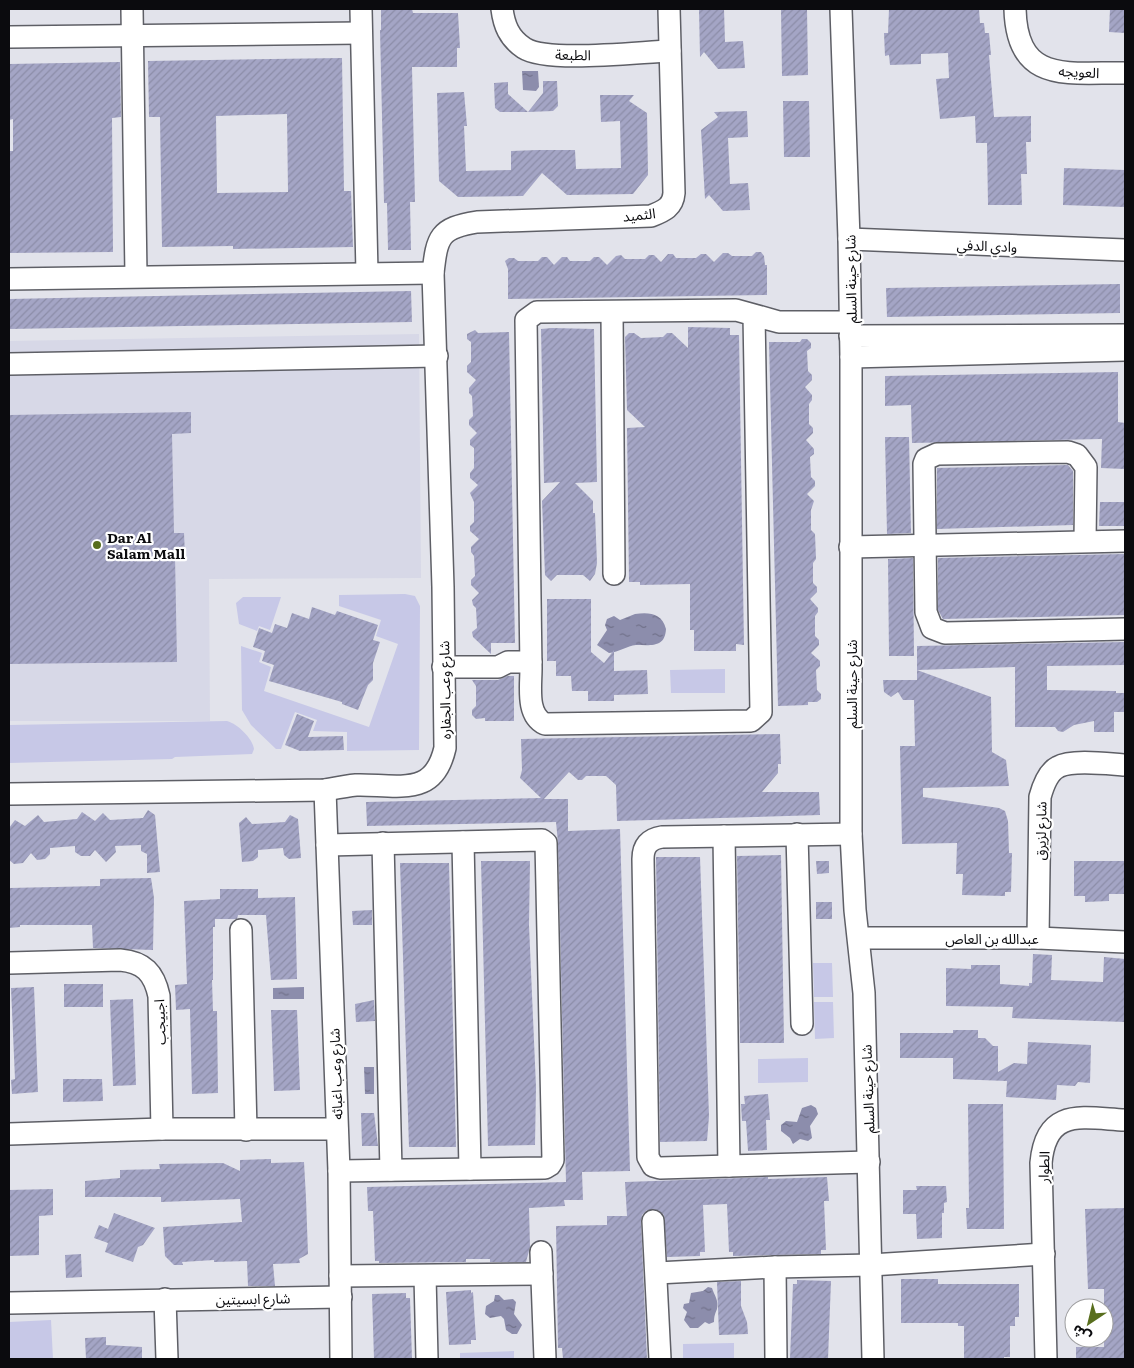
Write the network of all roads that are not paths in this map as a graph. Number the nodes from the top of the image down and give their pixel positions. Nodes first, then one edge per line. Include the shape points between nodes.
1 (132, 9) edge
2 (361, 9) edge
3 (502, 9) edge
4 (669, 9) edge
5 (841, 9) edge
6 (1016, 9) edge
7 (361, 33) junction
8 (133, 35) junction
9 (9, 37) edge
10 (670, 50) junction
11 (1125, 73) edge
12 (441, 236) joint
13 (849, 239) junction
14 (1125, 250) edge
15 (367, 273) junction
16 (433, 273) junction
17 (136, 276) junction
18 (9, 279) edge
19 (612, 312) junction
20 (754, 315) junction
21 (850, 329) junction
22 (1125, 335) edge
23 (1125, 350) edge
24 (437, 356) junction
25 (851, 357) junction
26 (9, 364) edge
27 (1086, 541) junction
28 (1125, 541) edge
29 (924, 546) junction
30 (850, 547) junction
31 (614, 574) dead end
32 (1125, 628) edge
33 (443, 660) junction
34 (531, 662) junction
35 (1125, 765) edge
36 (325, 790) junction
37 (9, 794) edge
38 (796, 834) junction
39 (851, 834) junction
40 (724, 836) junction
41 (463, 842) junction
42 (383, 843) junction
43 (327, 845) junction
44 (241, 930) dead end
45 (860, 938) junction
46 (1038, 938) junction
47 (1125, 942) edge
48 (9, 963) edge
49 (802, 1024) dead end
50 (1125, 1120) edge
51 (162, 1129) junction
52 (337, 1129) junction
53 (246, 1130) junction
54 (9, 1134) edge
55 (869, 1162) junction
56 (729, 1166) junction
57 (470, 1169) junction
58 (391, 1170) junction
59 (339, 1171) junction
60 (653, 1221) dead end
61 (541, 1252) dead end
62 (1044, 1254) junction
63 (871, 1265) junction
64 (775, 1267) junction
65 (657, 1273) junction
66 (542, 1274) junction
67 (425, 1276) junction
68 (340, 1287) junction
69 (165, 1299) junction
70 (9, 1303) edge
71 (167, 1359) edge
72 (341, 1359) edge
73 (427, 1359) edge
74 (544, 1359) edge
75 (660, 1359) edge
76 (776, 1359) edge
77 (873, 1359) edge
78 (1046, 1359) edge

1 - 8 street
2 - 7 street
3 - 10 street, الطبعة via 505,26 513,39 525,49 539,53 591,55
4 - 10 street, الثميد
5 - 13 street, شارع حينة السلم
6 - 11 street, العويجه via 1020,43 1028,58 1042,67 1060,72
7 - 8 street
7 - 15 street
8 - 9 street
8 - 17 street
10 - 12 street, الثميد via 674,192 671,205 651,216 454,225
12 - 16 street, شارع وعب الجفاره
13 - 14 street, وادي الدفي
13 - 21 street, شارع حينة السلم
15 - 16 street
15 - 17 street
16 - 24 street, شارع وعب الجفاره
17 - 18 street
19 - 20 street via 736,310
19 - 31 street
19 - 34 street via 537,312 526,320
20 - 21 street via 779,322
20 - 34 street via 762,708 758,716 751,721 545,724 532,712
21 - 22 street
21 - 25 street, شارع حينة السلم
23 - 25 street
24 - 26 street
24 - 33 street, شارع وعب الجفاره
25 - 30 street, شارع حينة السلم
27 - 28 street
27 - 29 street
27 - 29 street via 1086,467 1077,455 1068,452 937,454 926,459 922,471
29 - 30 street
29 - 32 street via 928,621 938,632
30 - 39 street, شارع حينة السلم
33 - 34 street via 498,667 508,662
33 - 36 street, شارع وعب الجفاره via 445,748 443,758 431,776 407,785 356,785
35 - 46 street, شارع لزيرق via 1070,764 1058,767 1044,784 1040,797
36 - 37 street, شارع وعب الجفاره
36 - 43 street, شارع وعب اغباثه
38 - 39 street
38 - 40 street
38 - 49 street
39 - 45 street, شارع حينة السلم via 855,910
40 - 56 street
40 - 56 street via 654,838 643,851 643,879 648,1161 660,1168
41 - 42 street
41 - 57 street
41 - 57 street via 542,840 546,843 553,1160 545,1168
42 - 43 street
42 - 58 street
43 - 52 street, شارع وعب اغباثه
44 - 53 street
45 - 46 street, عبدالله بن العاص
45 - 55 street, شارع حينة السلم
46 - 47 street, عبدالله بن العاص
48 - 51 street, اجبيجب via 120,960 147,968 153,975 159,996
50 - 62 street, الطوار via 1075,1117 1060,1121 1050,1131 1043,1145 1041,1163
51 - 53 street
51 - 54 street
52 - 53 street
52 - 59 street, شارع وعب اغباثه
55 - 56 street
55 - 63 street, شارع حينة السلم
57 - 58 street
58 - 59 street
59 - 68 street, شارع وعب اغباثه
60 - 65 street
61 - 66 street
62 - 63 street
62 - 78 street, الطوار
63 - 64 street
63 - 77 street, شارع حينة السلم
64 - 65 street
64 - 76 street
65 - 75 street
66 - 67 street, شارع ابسيتين
66 - 74 street
67 - 68 street, شارع ابسيتين
67 - 73 street
68 - 69 street, شارع ابسيتين
68 - 72 street, شارع وعب اغباثه
69 - 70 street, شارع ابسيتين
69 - 71 street

